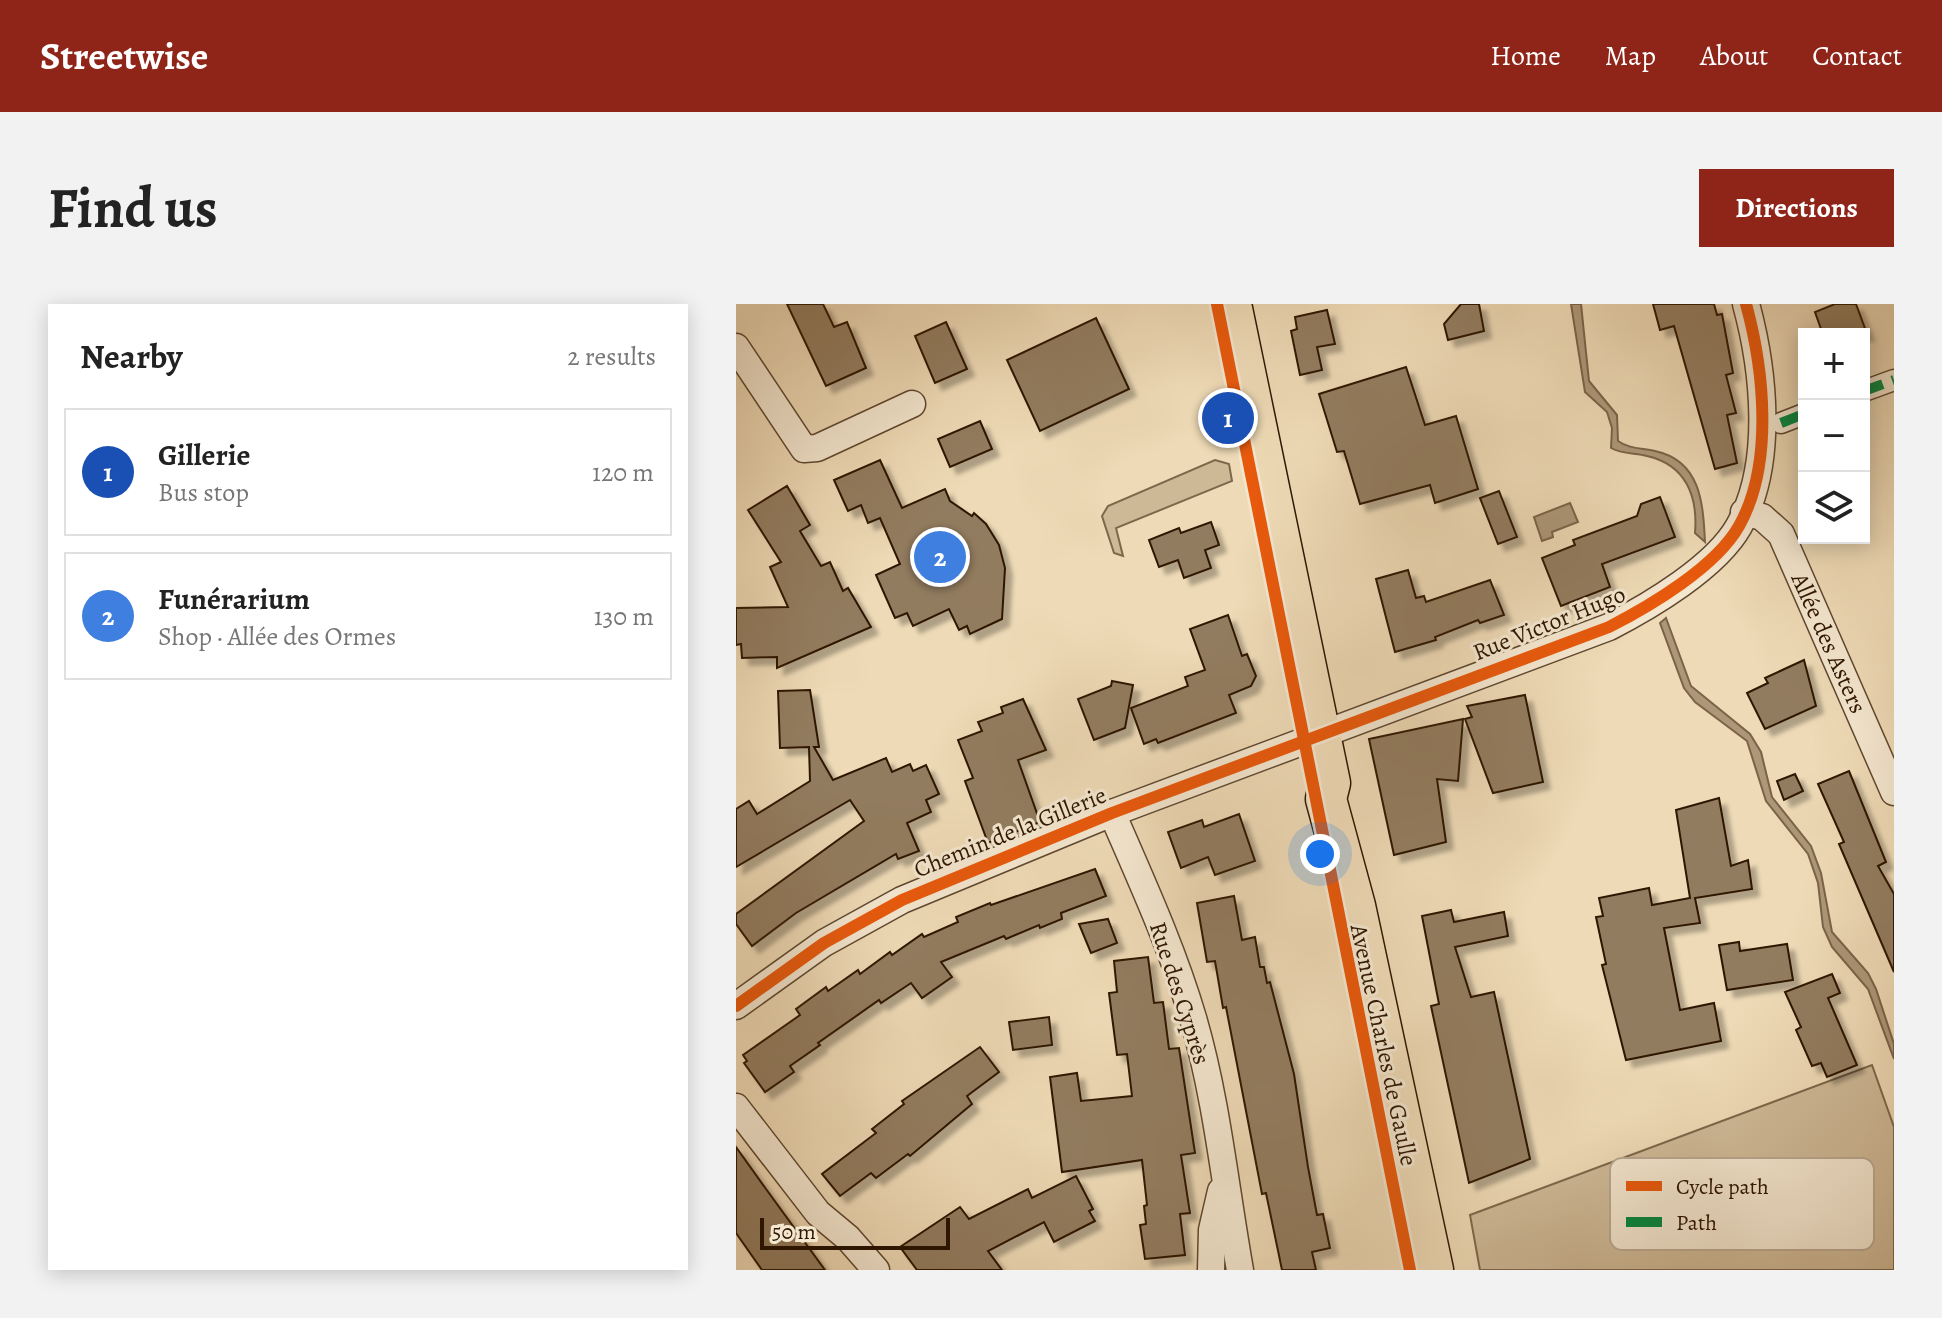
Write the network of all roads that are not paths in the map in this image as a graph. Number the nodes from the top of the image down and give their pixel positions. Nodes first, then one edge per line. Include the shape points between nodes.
1 (1231, 304) edge
2 (1746, 304) edge
3 (736, 347) edge
4 (1894, 380) edge
5 (1870, 389) edge
6 (912, 404) dead end
7 (1798, 416) edge
8 (1781, 423) dead end
9 (1744, 512) junction
10 (1319, 734) junction
11 (1894, 792) edge
12 (1112, 813) junction
13 (736, 1006) edge
14 (736, 1107) edge
15 (1224, 1179) junction
16 (876, 1270) edge
17 (1211, 1270) edge
18 (1240, 1270) edge
19 (1433, 1270) edge

1 - 10 main road, Avenue Charles de Gaulle
2 - 9 street, Rue Victor Hugo via 1760,370 1763,429
3 - 6 street via 804,449 817,448
4 - 5 street
7 - 8 street
9 - 10 street, Rue Victor Hugo via 1739,527 1716,552 1652,605 1609,627
9 - 11 street, Allée des Asters via 1762,517 1781,534
10 - 12 street, Chemin de la Gillerie
10 - 19 main road, Avenue Charles de Gaulle via 1330,783 1326,799 1355,906
12 - 13 street, Chemin de la Gillerie via 902,900 824,943
12 - 15 street, Rue des Cyprès via 1192,1017
14 - 16 street via 818,1213
15 - 17 street, Rue des Cyprès via 1212,1230
15 - 18 street, Rue des Cyprès

